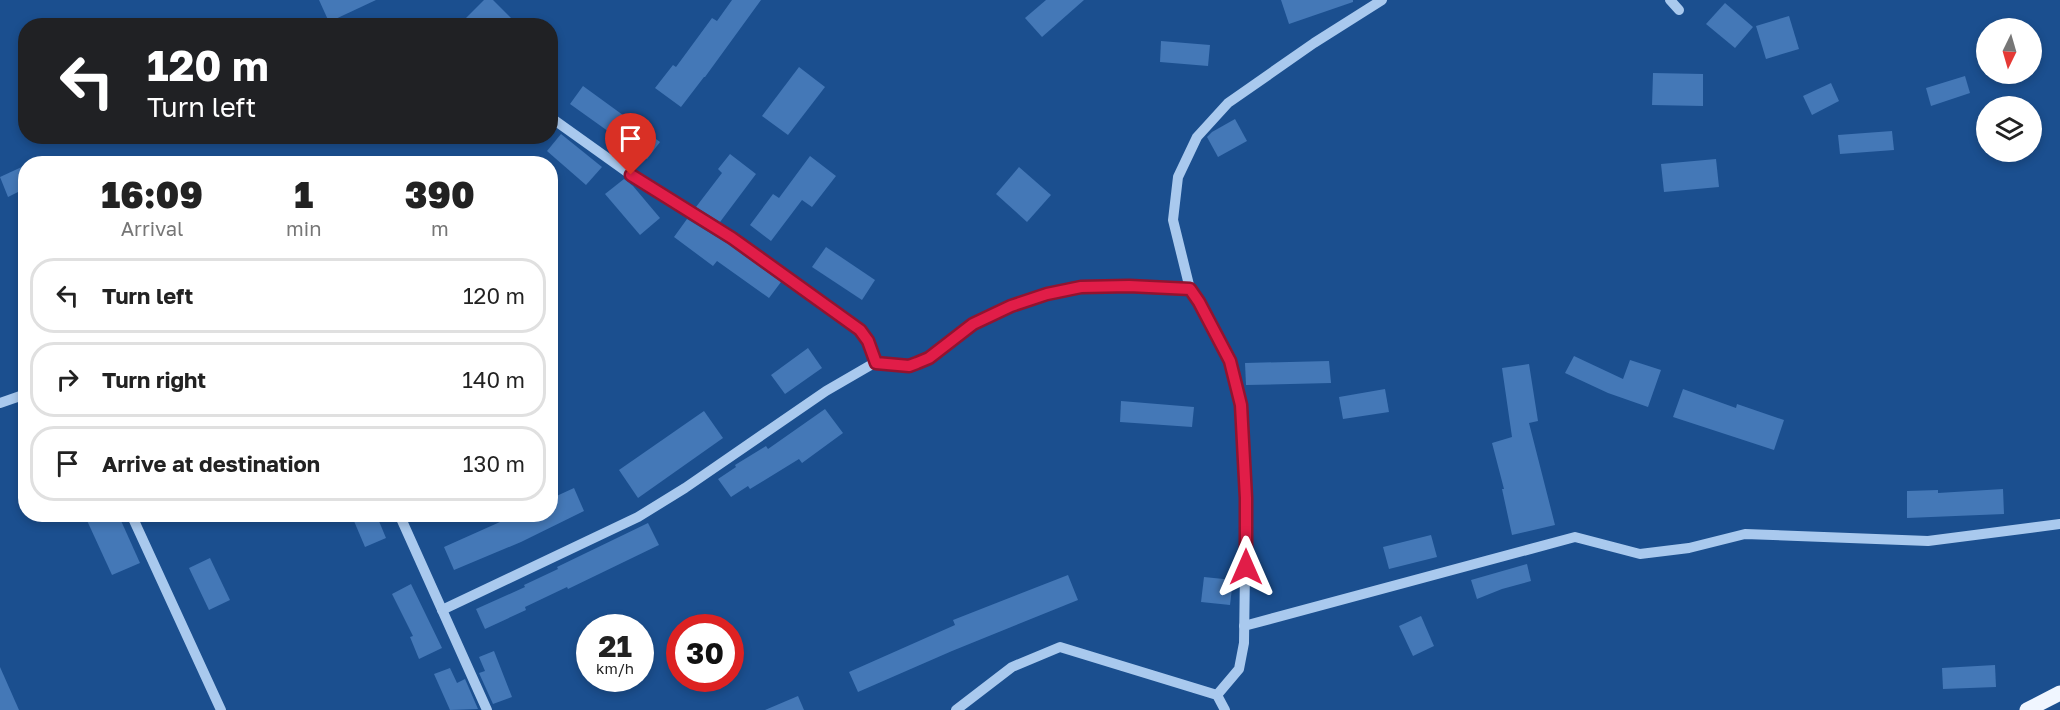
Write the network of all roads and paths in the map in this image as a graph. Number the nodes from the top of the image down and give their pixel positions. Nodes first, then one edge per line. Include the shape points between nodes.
1 (1382, 0) edge
2 (1670, 0) edge
3 (1679, 10) dead end
4 (558, 123) edge
5 (1190, 289) junction
6 (876, 363) junction
7 (18, 397) edge
8 (0, 403) edge
9 (135, 522) edge
10 (403, 522) edge
11 (2060, 524) edge
12 (442, 610) junction
13 (1244, 626) junction
14 (2060, 693) edge
15 (1217, 695) junction
16 (221, 710) edge
17 (487, 710) edge
18 (956, 710) edge
19 (1225, 710) edge
20 (2027, 710) edge

1 - 5 street via 1228,103 1197,136 1178,177 1173,220
2 - 3 street
4 - 6 street via 648,187 732,238 860,330
5 - 6 street via 1081,287 1047,294 973,324 909,366
5 - 13 street via 1230,361 1241,405 1246,498
6 - 12 street via 826,391 638,517
7 - 8 street
9 - 16 street
10 - 12 street
11 - 13 street via 1928,541 1745,534 1689,548 1640,554 1575,537
12 - 17 street
13 - 15 street via 1239,669
14 - 20 main road
15 - 18 street via 1060,647 1012,667
15 - 19 street

